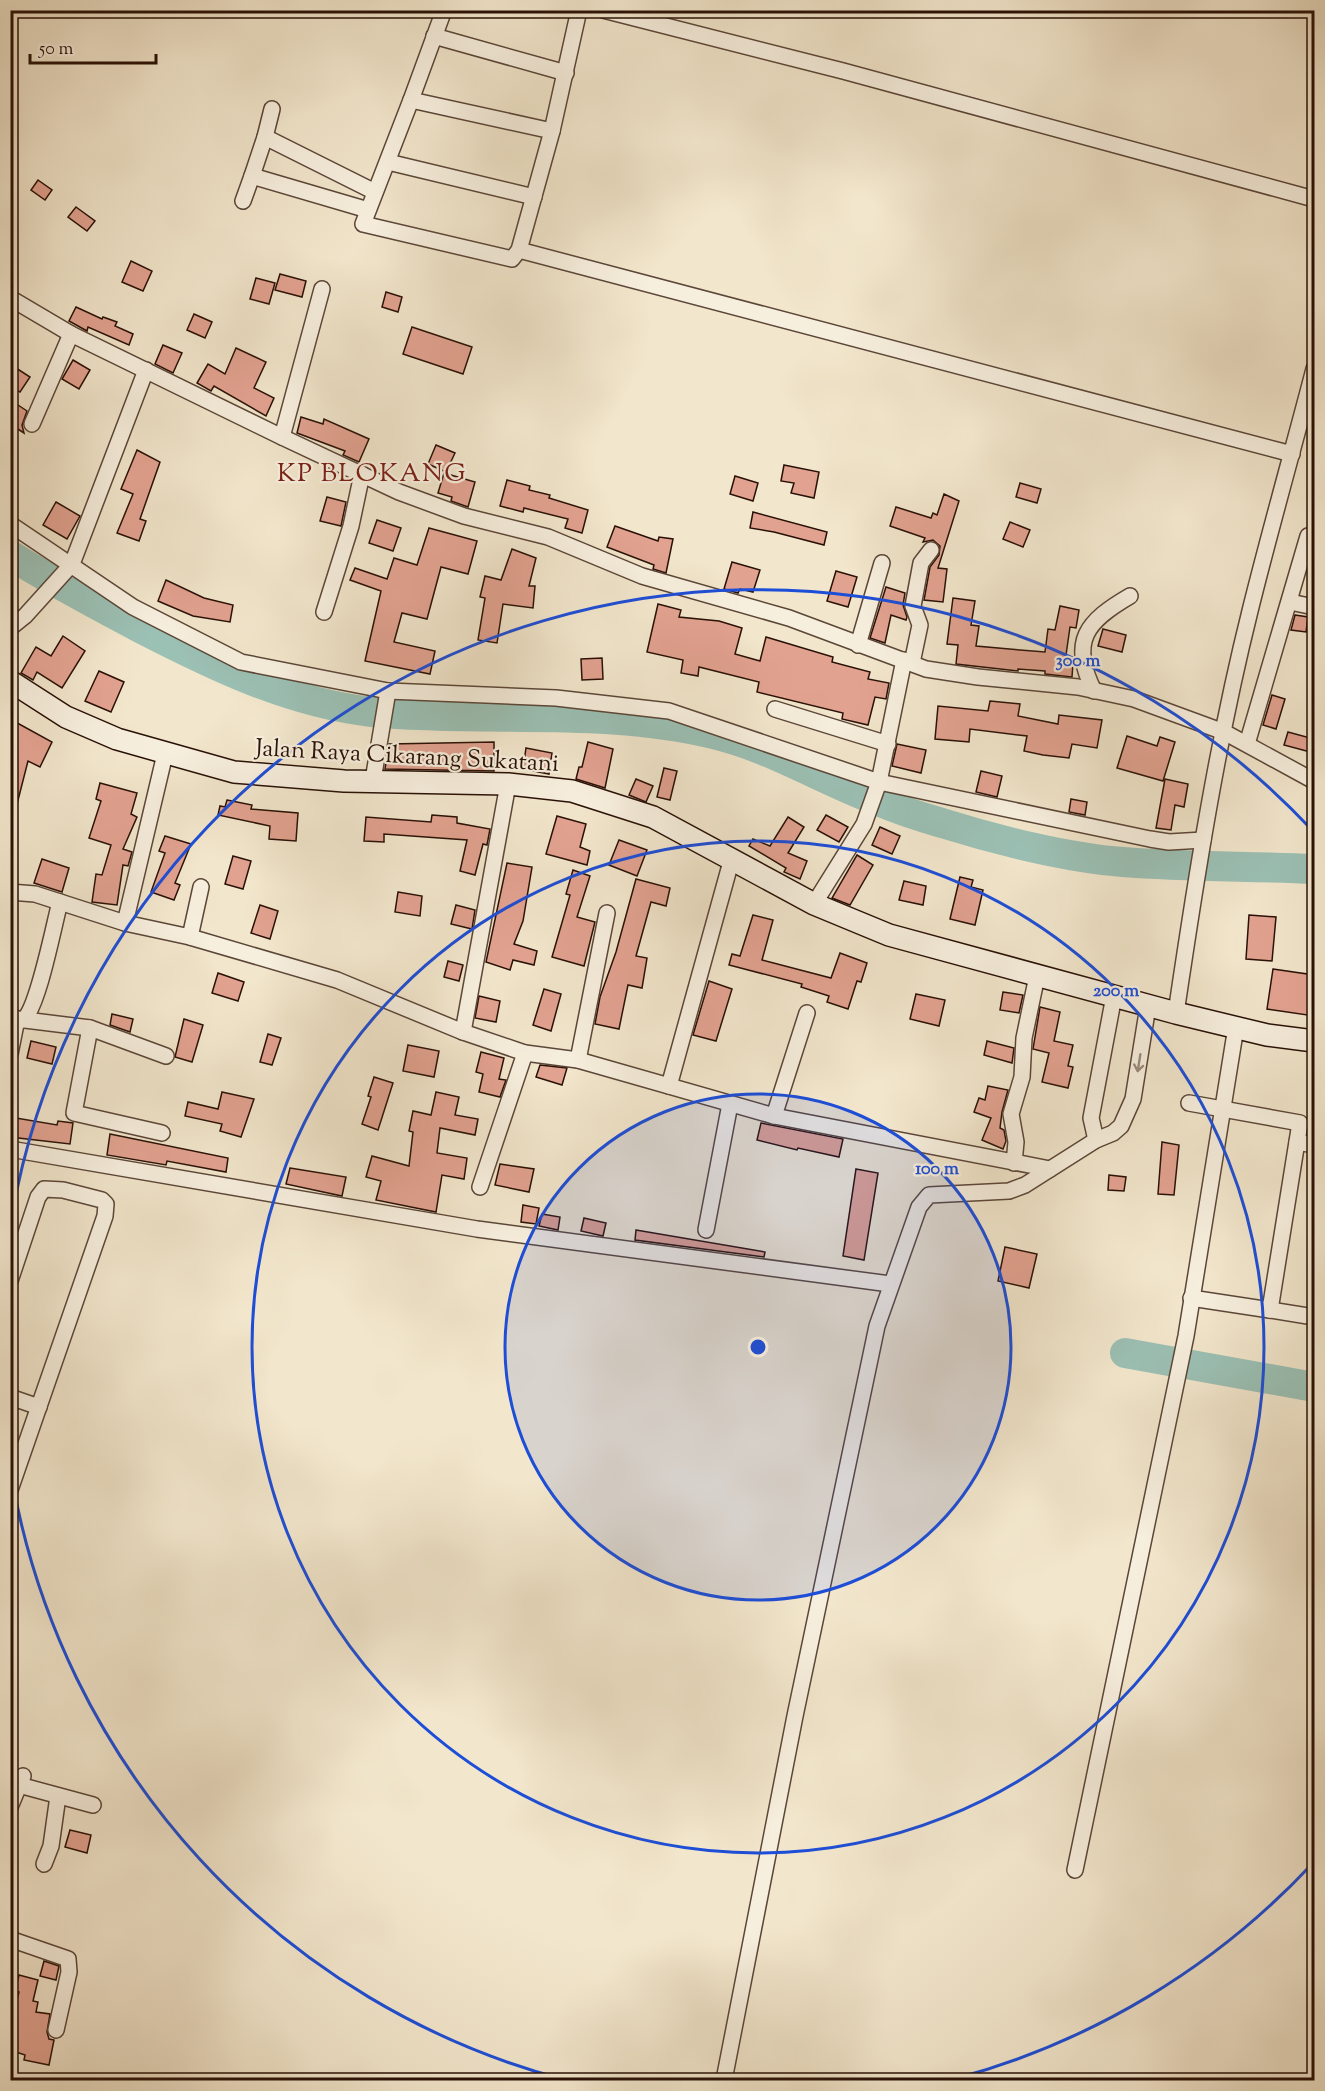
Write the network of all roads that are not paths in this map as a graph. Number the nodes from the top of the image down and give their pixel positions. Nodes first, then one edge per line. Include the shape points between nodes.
1 (444, 10) edge
2 (579, 10) edge
3 (603, 10) edge
4 (434, 36) junction
5 (566, 72) junction
6 (411, 100) junction
7 (272, 109) dead end
8 (552, 131) junction
9 (265, 137) junction
10 (388, 162) junction
11 (252, 177) junction
12 (375, 192) junction
13 (534, 197) junction
14 (1314, 199) edge
15 (243, 201) dead end
16 (369, 210) junction
17 (519, 250) junction
18 (322, 289) dead end
19 (10, 298) edge
20 (71, 334) junction
21 (1314, 369) edge
22 (146, 370) junction
23 (32, 424) dead end
24 (282, 437) junction
25 (1292, 454) junction
26 (362, 474) junction
27 (10, 524) edge
28 (1308, 536) dead end
29 (931, 550) dead end
30 (882, 563) dead end
31 (67, 569) junction
32 (1130, 596) dead end
33 (1290, 602) junction
34 (1314, 607) edge
35 (324, 612) dead end
36 (10, 627) edge
37 (858, 645) junction
38 (908, 662) junction
39 (11, 682) edge
40 (1094, 690) junction
41 (387, 695) junction
42 (775, 709) dead end
43 (1224, 732) junction
44 (888, 744) junction
45 (1247, 744) junction
46 (165, 754) junction
47 (373, 780) junction
48 (1314, 781) edge
49 (508, 784) junction
50 (878, 784) junction
51 (1202, 843) junction
52 (732, 858) junction
53 (201, 887) dead end
54 (10, 892) edge
55 (60, 902) junction
56 (814, 904) junction
57 (607, 912) dead end
58 (125, 923) junction
59 (190, 937) junction
60 (1037, 976) junction
61 (1114, 996) junction
62 (1148, 1006) junction
63 (807, 1013) dead end
64 (1176, 1013) junction
65 (17, 1018) edge
66 (1236, 1027) junction
67 (90, 1028) junction
68 (463, 1032) junction
69 (1314, 1041) edge
70 (525, 1053) junction
71 (10, 1054) edge
72 (166, 1056) dead end
73 (578, 1060) junction
74 (669, 1086) junction
75 (1189, 1103) dead end
76 (730, 1104) junction
77 (1222, 1109) junction
78 (774, 1116) junction
79 (162, 1133) dead end
80 (1096, 1140) junction
81 (1297, 1142) junction
82 (1314, 1145) edge
83 (10, 1149) edge
84 (1014, 1163) junction
85 (1050, 1170) junction
86 (480, 1187) dead end
87 (706, 1230) dead end
88 (10, 1281) edge
89 (889, 1288) junction
90 (1191, 1298) junction
91 (1270, 1310) junction
92 (1314, 1317) edge
93 (10, 1397) edge
94 (39, 1407) junction
95 (10, 1490) edge
96 (16, 1790) edge
97 (58, 1796) junction
98 (93, 1805) dead end
99 (44, 1864) dead end
100 (1075, 1870) dead end
101 (10, 1940) edge
102 (56, 2030) dead end
103 (724, 2080) edge

1 - 4 street
2 - 5 street
3 - 14 street
4 - 5 street
4 - 6 street
5 - 8 street
6 - 8 street
6 - 10 street
7 - 9 street
8 - 13 street
9 - 11 street
9 - 12 street
10 - 12 street
10 - 13 street
11 - 15 street
11 - 16 street
12 - 16 street
13 - 17 street
16 - 17 street via 363,224 512,260
17 - 25 street
18 - 24 street
19 - 20 street
20 - 22 street
20 - 23 street
21 - 25 street
22 - 24 street
22 - 31 street
24 - 26 street
25 - 43 street via 1250,612
26 - 35 street via 351,526
26 - 37 street via 464,516 548,537 642,576 789,618
27 - 31 street
28 - 33 street
29 - 38 street via 921,563 914,606 920,625
30 - 37 street
31 - 36 street
31 - 41 street via 241,662
32 - 40 street via 1099,615 1085,636 1083,669
33 - 34 street
33 - 45 street
37 - 38 street
38 - 40 street via 926,669 978,677
38 - 44 street
39 - 46 main road, Jalan Raya Cikarang Sukatani via 66,717
40 - 43 street via 1134,699
41 - 47 street
41 - 50 street via 556,698 669,711
42 - 44 street
43 - 45 street
43 - 51 street
44 - 50 street
45 - 48 street
46 - 47 main road, Jalan Raya Cikarang Sukatani via 264,776
46 - 58 street
47 - 49 main road, Jalan Raya Cikarang Sukatani
49 - 52 main road, Jalan Raya Cikarang Sukatani via 572,791 618,805 653,817
49 - 68 street
50 - 51 street via 1150,839
50 - 56 street via 864,824
51 - 64 street
52 - 56 main road, Jalan Raya Cikarang Sukatani
52 - 74 street
53 - 59 street
54 - 55 street
55 - 58 street
55 - 65 street via 35,1000 28,1016
56 - 60 main road, Jalan Raya Cikarang Sukatani via 889,935
57 - 73 street
58 - 59 street
59 - 68 street via 337,980
60 - 61 main road, Jalan Raya Cikarang Sukatani
60 - 84 street via 1024,1038 1022,1077 1011,1114 1016,1142
61 - 62 main road, Jalan Raya Cikarang Sukatani
61 - 80 street via 1091,1118
62 - 64 main road, Jalan Raya Cikarang Sukatani
62 -> 80 street via 1133,1099 1121,1126
63 - 78 street
64 - 66 main road, Jalan Raya Cikarang Sukatani
65 - 67 street
65 - 71 street
66 - 69 main road, Jalan Raya Cikarang Sukatani
66 - 77 street
67 - 72 street
67 - 79 street via 74,1113
68 - 70 street
70 - 73 street
70 - 86 street
73 - 74 street
74 - 76 street
75 - 77 street
76 - 78 street
76 - 87 street
77 - 81 street via 1300,1123
77 - 90 street
78 - 84 street
80 - 85 street
81 - 82 street
81 - 91 street
83 - 89 street via 477,1229
84 - 85 street
85 - 89 street via 1009,1191 930,1195 919,1207
88 - 94 street via 44,1189 63,1190 106,1204
89 - 103 street via 795,1716
90 - 91 street
90 - 100 street
91 - 92 street
93 - 94 street
94 - 95 street
96 - 97 street
97 - 98 street
97 - 99 street via 51,1846
101 - 102 street via 68,1959 69,1972

